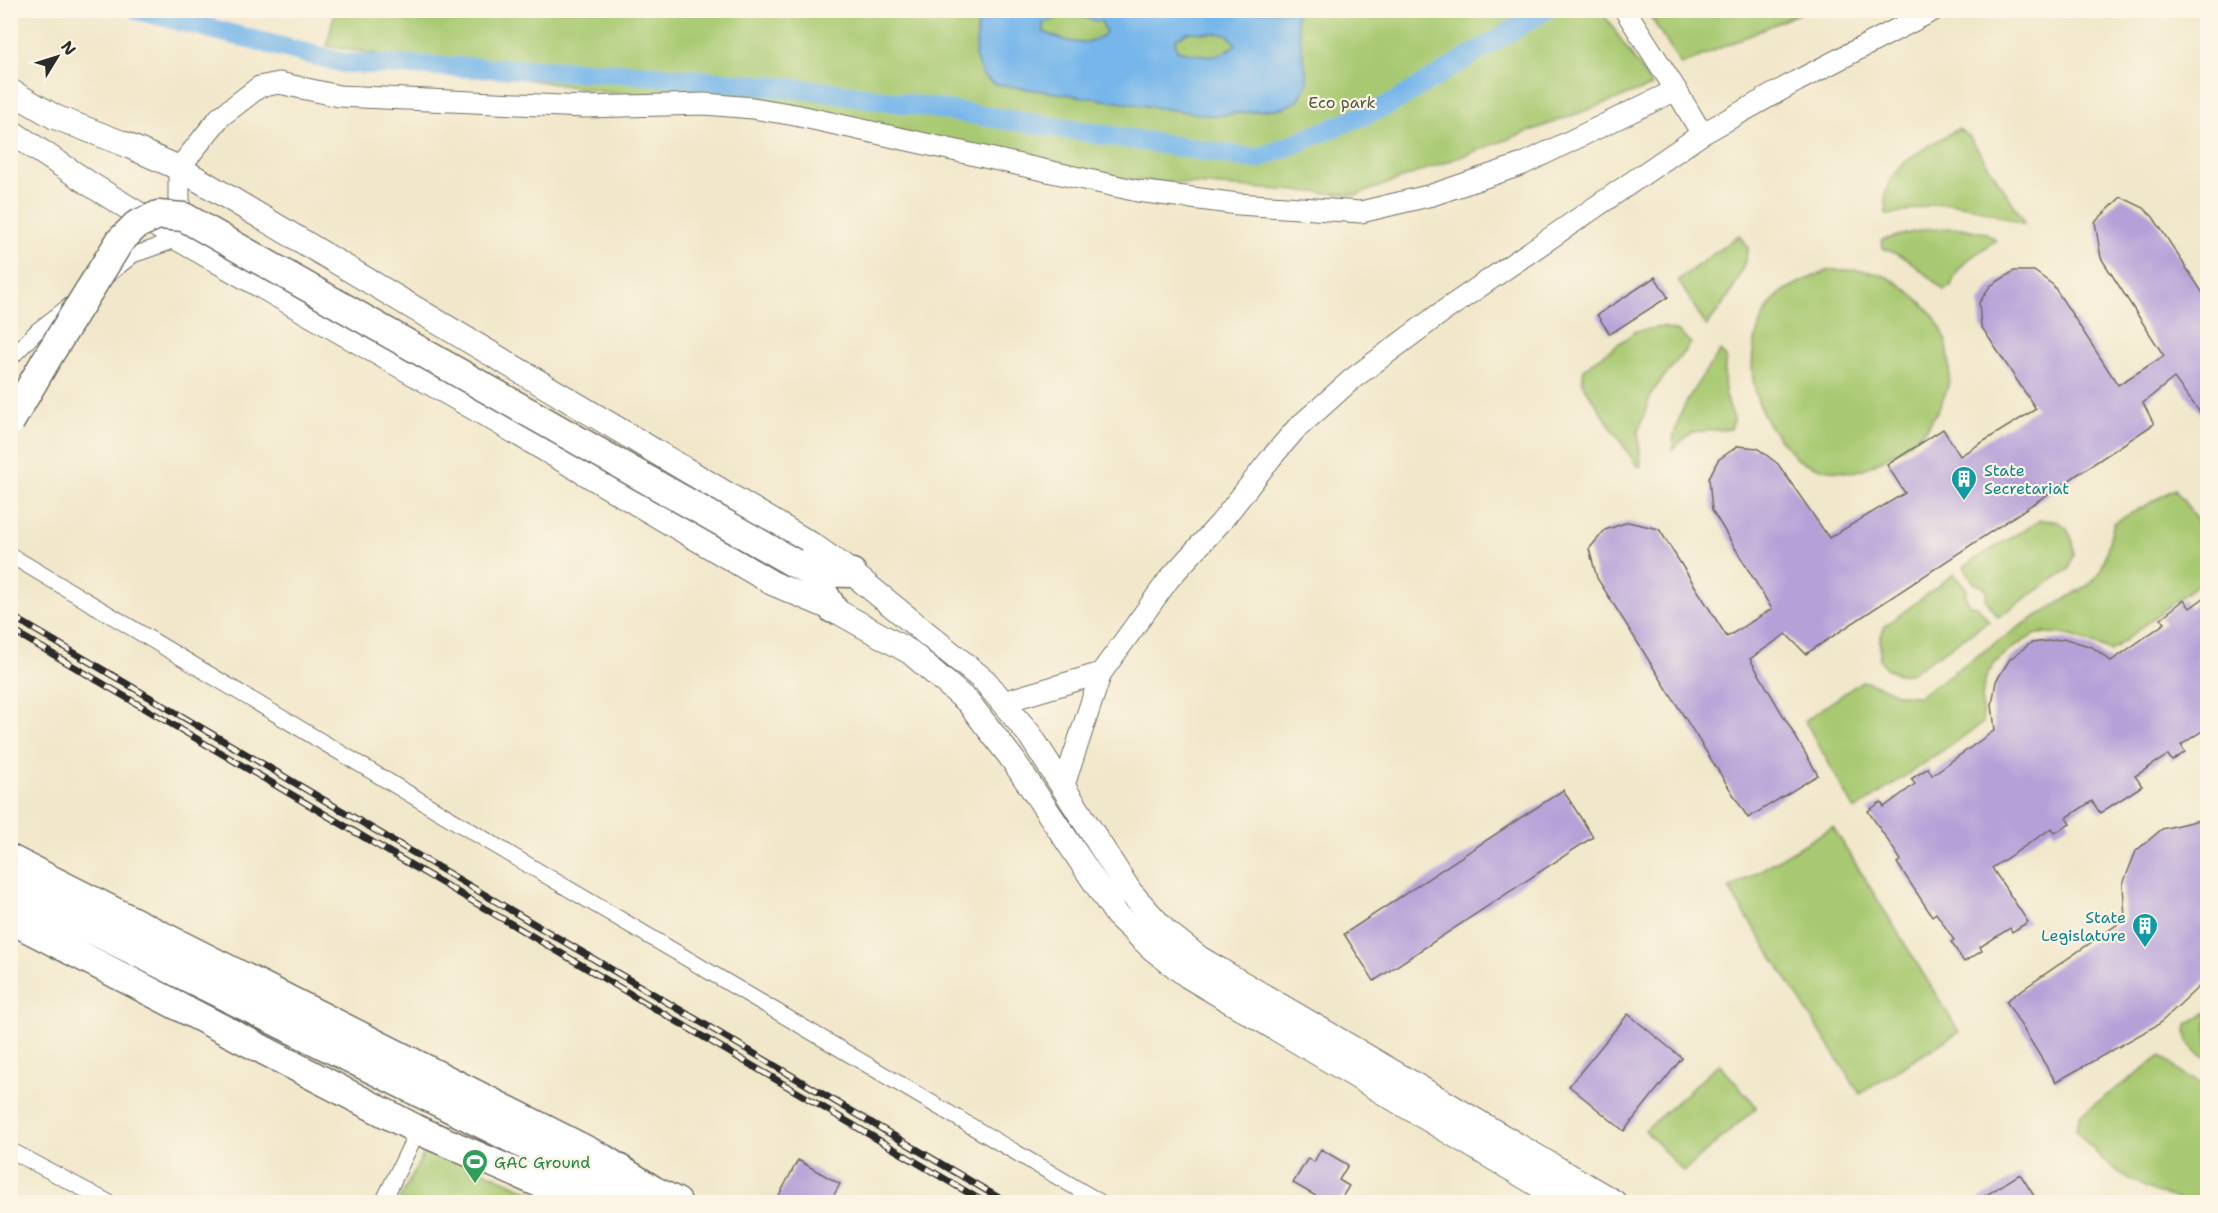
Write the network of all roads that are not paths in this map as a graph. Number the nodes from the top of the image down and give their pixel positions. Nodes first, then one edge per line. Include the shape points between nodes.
1 (1625, 10) edge
2 (1934, 10) edge
3 (1676, 90) junction
4 (10, 91) edge
5 (10, 130) edge
6 (1702, 134) junction
7 (179, 168) junction
8 (179, 239) junction
9 (10, 359) edge
10 (10, 422) edge
11 (10, 555) edge
12 (802, 567) junction
13 (852, 573) junction
14 (833, 609) junction
15 (1101, 673) junction
16 (1003, 702) junction
17 (1063, 788) junction
18 (10, 859) edge
19 (10, 889) edge
20 (10, 919) edge
21 (418, 1130) junction
22 (10, 1150) edge
23 (600, 1192) edge
24 (665, 1196) edge
25 (108, 1203) edge
26 (383, 1203) edge
27 (1100, 1203) edge
28 (1567, 1203) edge
29 (1614, 1203) edge

1 - 3 street
2 - 6 street
3 - 6 street
3 - 7 street via 1523,164 1432,195 1361,212 1239,204 1138,191 753,108 399,100 339,96 279,83 259,87 220,117
4 - 7 main road via 55,117
5 - 8 main road
6 - 15 street via 1438,315 1351,380 1296,429 1169,579
7 - 8 street
7 - 13 main road via 814,546
8 - 9 street via 133,255 38,330
8 - 14 main road via 772,583
10 - 12 highway, bridge via 120,241 136,225 158,215 184,217
11 - 27 street
12 - 13 highway
12 - 14 highway
13 - 16 main road via 986,681
14 - 28 main road via 910,652 968,702 1013,760 1117,915 1153,949 1188,976
15 - 16 street
15 - 17 street
16 - 17 main road via 1030,735
17 - 29 main road via 1130,892 1165,932 1198,958
18 - 24 highway via 602,1158
19 - 23 highway
20 - 21 highway
21 - 23 highway
21 - 26 street
22 - 25 street
23 - 24 highway

